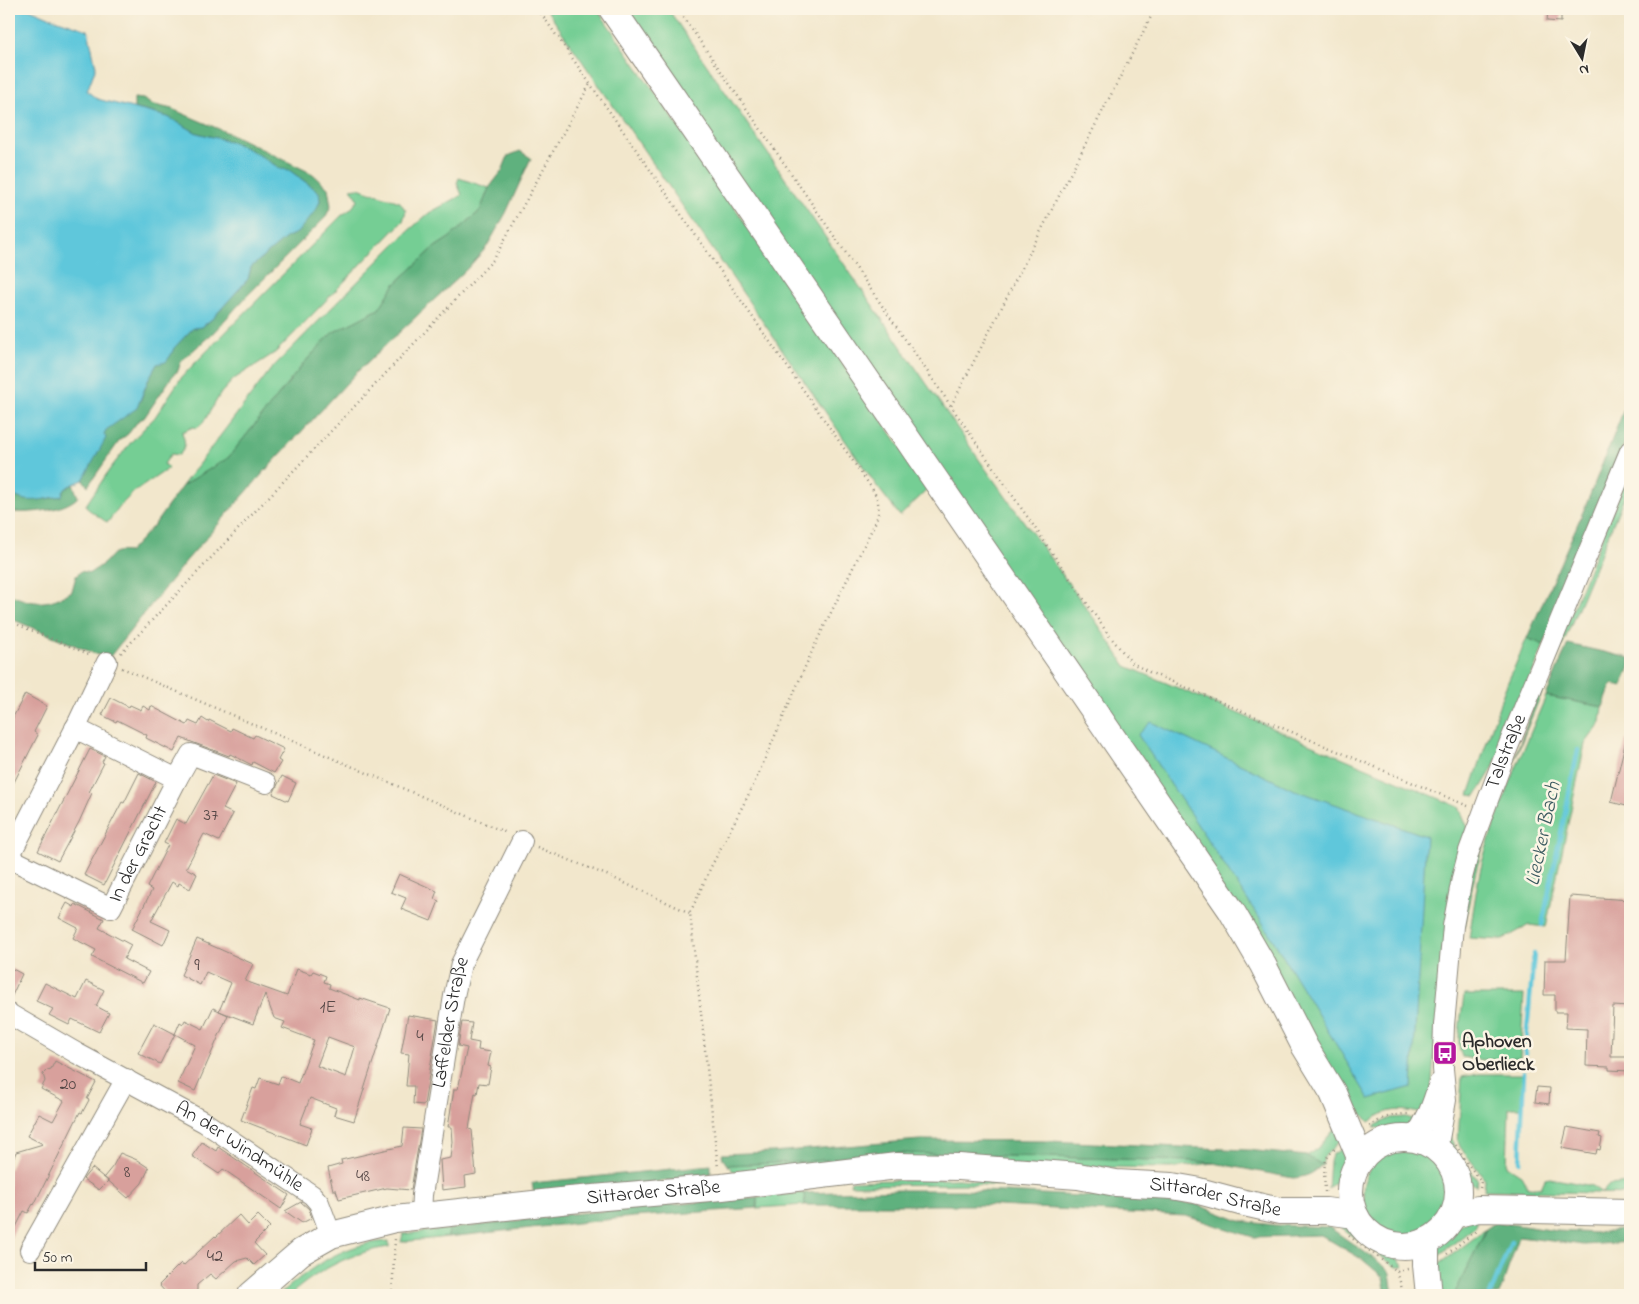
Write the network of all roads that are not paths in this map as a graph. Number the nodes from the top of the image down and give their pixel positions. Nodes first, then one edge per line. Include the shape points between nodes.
1 (612, 9) edge
2 (1630, 452) edge
3 (109, 663) road end
4 (75, 728) junction
5 (176, 779) junction
6 (266, 784) dead end
7 (522, 841) road end
8 (9, 858) edge
9 (9, 1014) edge
10 (1442, 1069) junction
11 (126, 1079) junction
12 (1420, 1129) junction
13 (1365, 1142) junction
14 (1437, 1150) junction
15 (1078, 1176) junction
16 (1457, 1185) junction
17 (1350, 1187) junction
18 (1630, 1198) edge
19 (1630, 1212) edge
20 (1453, 1215) junction
21 (422, 1216) junction
22 (1351, 1225) junction
23 (331, 1235) junction
24 (1426, 1241) junction
25 (1398, 1246) junction
26 (30, 1250) dead end
27 (250, 1295) edge
28 (1417, 1295) edge
29 (1429, 1295) edge

1 - 13 main road via 1231,910 1305,1048
2 - 10 street, Talstraße via 1483,812 1462,878 1453,926
3 - 4 street, In der Gracht
4 - 5 street, In der Gracht
4 - 8 street, In der Gracht
5 - 6 street, In der Gracht via 191,754
5 - 8 street, In der Gracht via 111,908
7 - 21 street, Laffelder Straße via 461,964 422,1195
9 - 11 street, An der Windmühle
10 - 12 street, Talstraße via 1434,1100
10 - 14 street, Talstraße via 1446,1100
11 - 23 street, An der Windmühle via 204,1122 312,1195 319,1203
11 - 26 street
12 - 13 main road via 1402,1139
12 - 14 main road via 1428,1144
13 - 17 main road
14 - 16 main road via 1449,1163
15 - 17 main road, Sittarder Straße via 1116,1172 1179,1173 1292,1197 1325,1196
15 - 21 main road, Sittarder Straße via 897,1166
15 - 22 main road, Sittarder Straße via 1116,1183 1172,1186 1280,1211 1332,1211
16 - 18 main road via 1490,1195
16 - 20 main road
17 - 22 main road
19 - 20 main road via 1478,1209
20 - 24 main road via 1442,1230
21 - 23 main road, Sittarder Straße
22 - 25 main road
23 - 27 main road, Sittarder Straße via 301,1252
24 - 25 main road
24 - 29 main road
25 - 28 main road via 1411,1268

